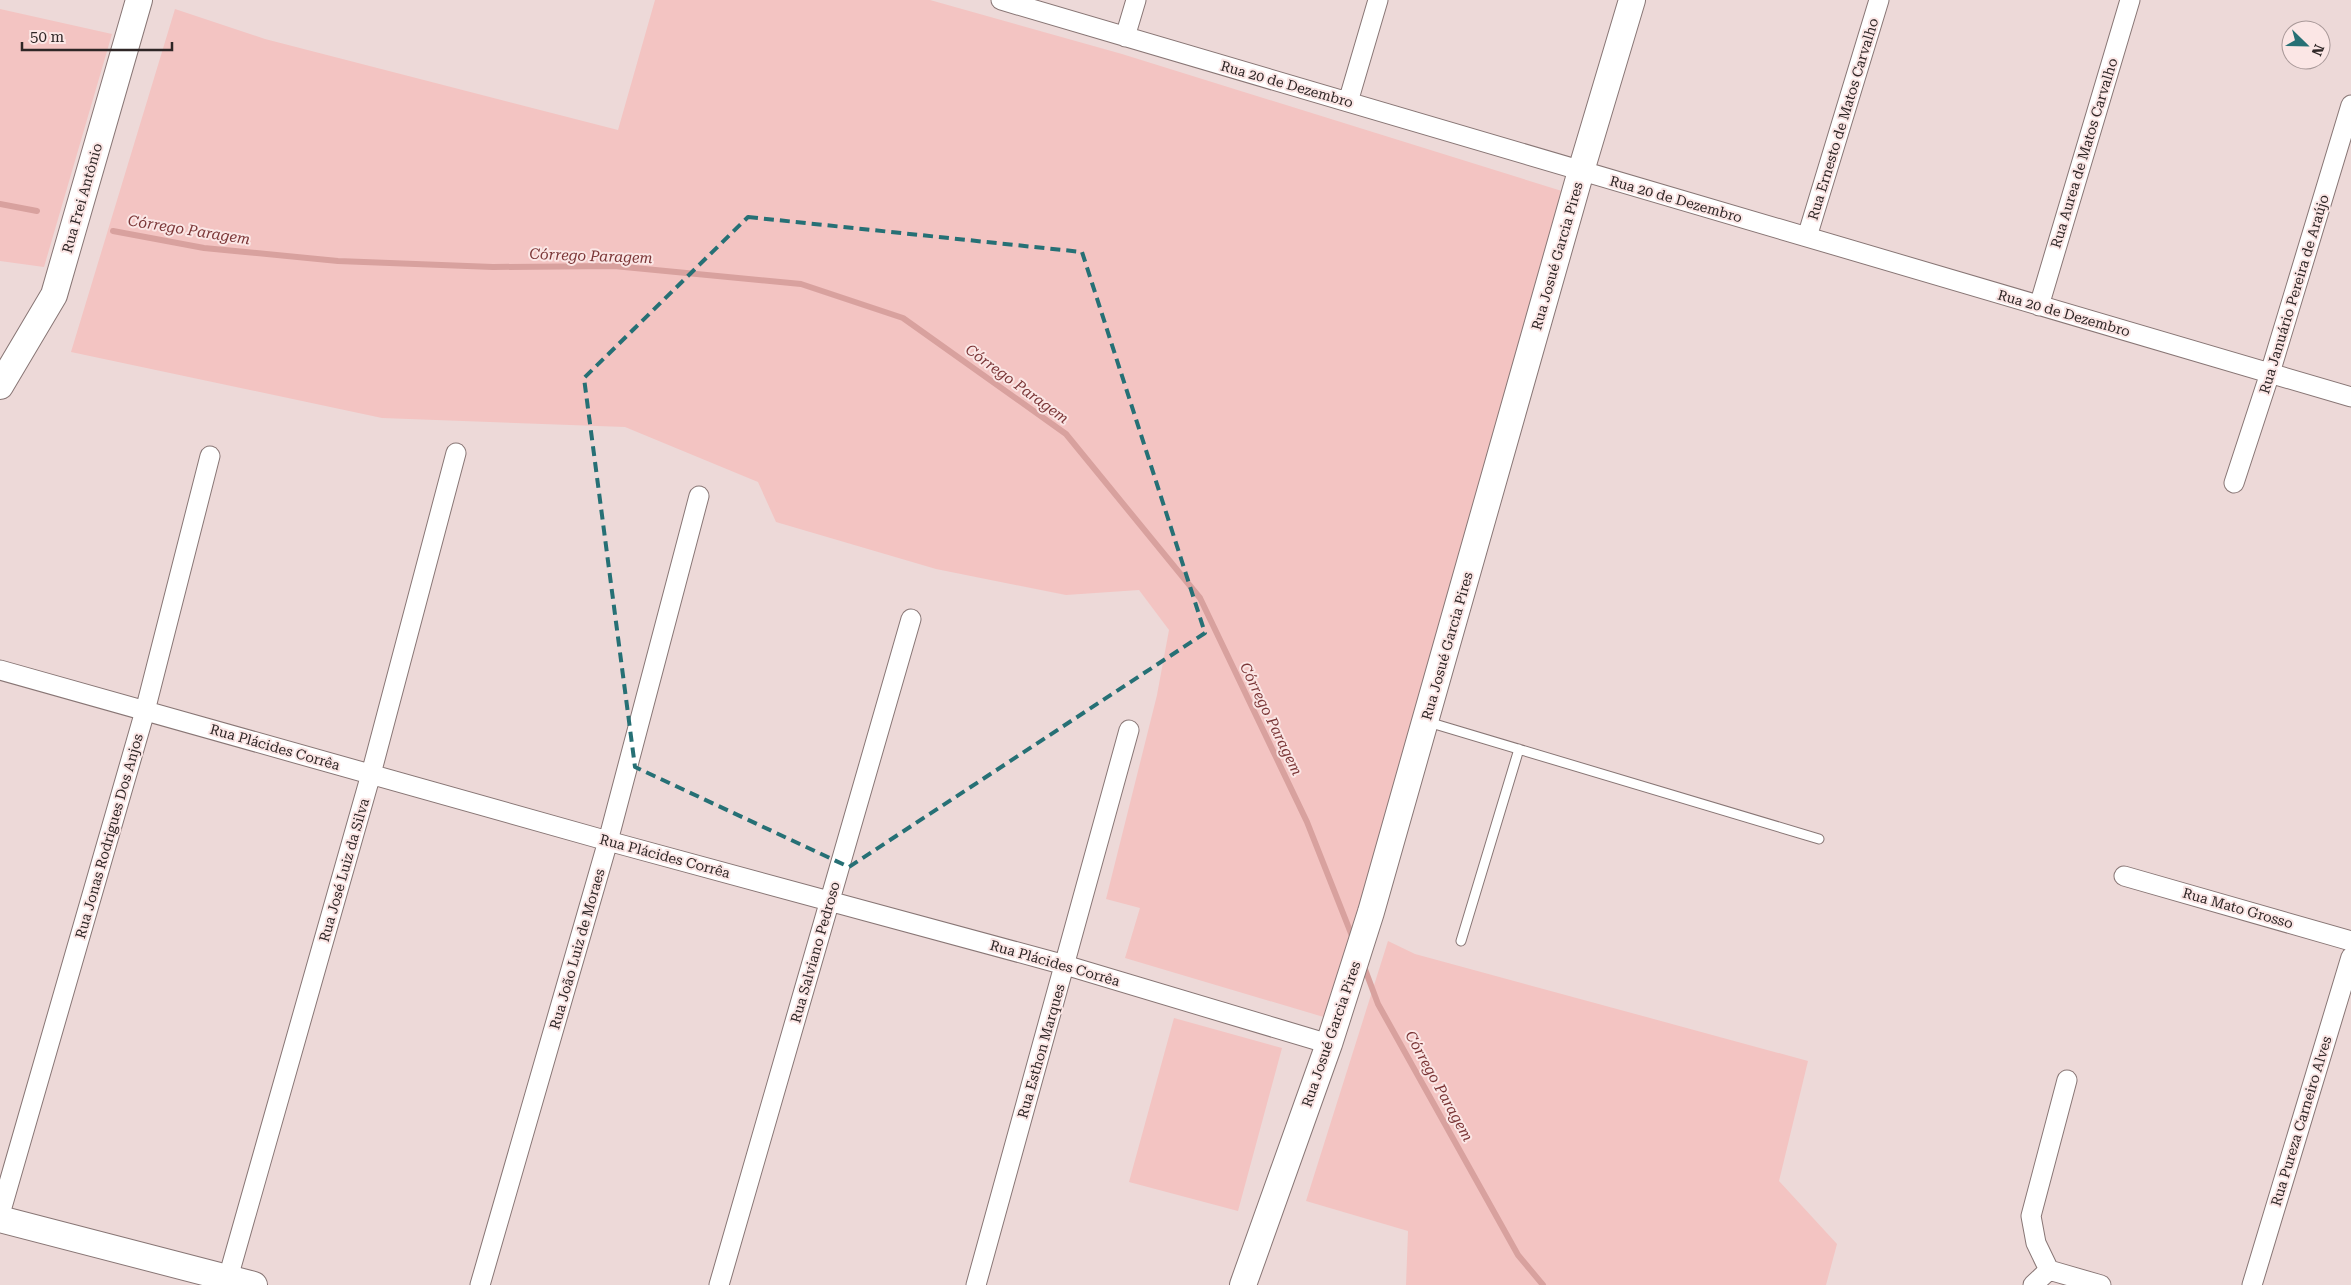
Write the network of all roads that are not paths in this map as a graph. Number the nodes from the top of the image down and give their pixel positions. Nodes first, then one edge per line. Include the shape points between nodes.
1 (139, 0) edge
2 (1001, 0) edge
3 (1136, 0) edge
4 (1378, 0) edge
5 (1632, 0) edge
6 (1879, 0) edge
7 (2130, 0) edge
8 (1125, 37) junction
9 (1348, 102) junction
10 (2351, 105) edge
11 (1581, 171) junction
12 (1808, 237) junction
13 (2039, 306) junction
14 (2270, 374) junction
15 (0, 386) edge
16 (2351, 397) edge
17 (456, 453) dead end
18 (210, 456) dead end
19 (2234, 483) dead end
20 (698, 496) dead end
21 (911, 619) dead end
22 (0, 670) edge
23 (146, 711) junction
24 (1425, 721) junction
25 (1129, 730) dead end
26 (1518, 749) junction
27 (372, 774) junction
28 (1819, 839) dead end
29 (608, 841) junction
30 (2124, 876) dead end
31 (830, 900) junction
32 (1461, 941) dead end
33 (2351, 941) edge
34 (2351, 957) edge
35 (1066, 964) junction
36 (1329, 1044) junction
37 (2068, 1080) dead end
38 (0, 1214) edge
39 (0, 1219) edge
40 (2049, 1270) junction
41 (227, 1281) edge
42 (254, 1285) edge
43 (480, 1285) edge
44 (719, 1285) edge
45 (976, 1285) edge
46 (1242, 1285) edge
47 (2033, 1285) edge
48 (2101, 1285) edge
49 (2252, 1285) edge

1 - 15 street, Rua Frei Antônio via 54,295
2 - 8 street, Rua 20 de Dezembro
3 - 8 street
4 - 9 street
5 - 11 street, Rua Josué Garcia Pires
6 - 12 street, Rua Ernesto de Matos Carvalho
7 - 13 street, Rua Aurea de Matos Carvalho
8 - 9 street, Rua 20 de Dezembro
9 - 11 street, Rua 20 de Dezembro
10 - 14 street, Rua Januário Pereira de Araújo
11 - 12 street, Rua 20 de Dezembro
11 - 24 street, Rua Josué Garcia Pires
12 - 13 street, Rua 20 de Dezembro
13 - 14 street, Rua 20 de Dezembro
14 - 16 street, Rua 20 de Dezembro
14 - 19 street, Rua Januário Pereira de Araújo
17 - 27 street, Rua José Luiz da Silva
18 - 23 street, Rua Jonas Rodrigues Dos Anjos
20 - 29 street, Rua João Luiz de Moraes
21 - 31 street, Rua Salviano Pedroso
22 - 23 street, Rua Plácides Corrêa
23 - 27 street, Rua Plácides Corrêa
23 - 38 street, Rua Jonas Rodrigues Dos Anjos
24 - 26 lane
24 - 36 street, Rua Josué Garcia Pires via 1371,912
25 - 35 street, Rua Esthon Marques
26 - 28 lane
26 - 32 lane
27 - 29 street, Rua Plácides Corrêa
27 - 41 street, Rua José Luiz da Silva
29 - 31 street, Rua Plácides Corrêa
29 - 43 street, Rua João Luiz de Moraes
30 - 33 street, Rua Mato Grosso
31 - 35 street, Rua Plácides Corrêa
31 - 44 street, Rua Salviano Pedroso
34 - 49 street, Rua Pureza Carneiro Alves
35 - 36 street, Rua Plácides Corrêa
35 - 45 street, Rua Esthon Marques
36 - 46 street, Rua Josué Garcia Pires
37 - 40 street via 2031,1216 2036,1242
39 - 41 street
40 - 47 street
40 - 48 street
41 - 42 street

